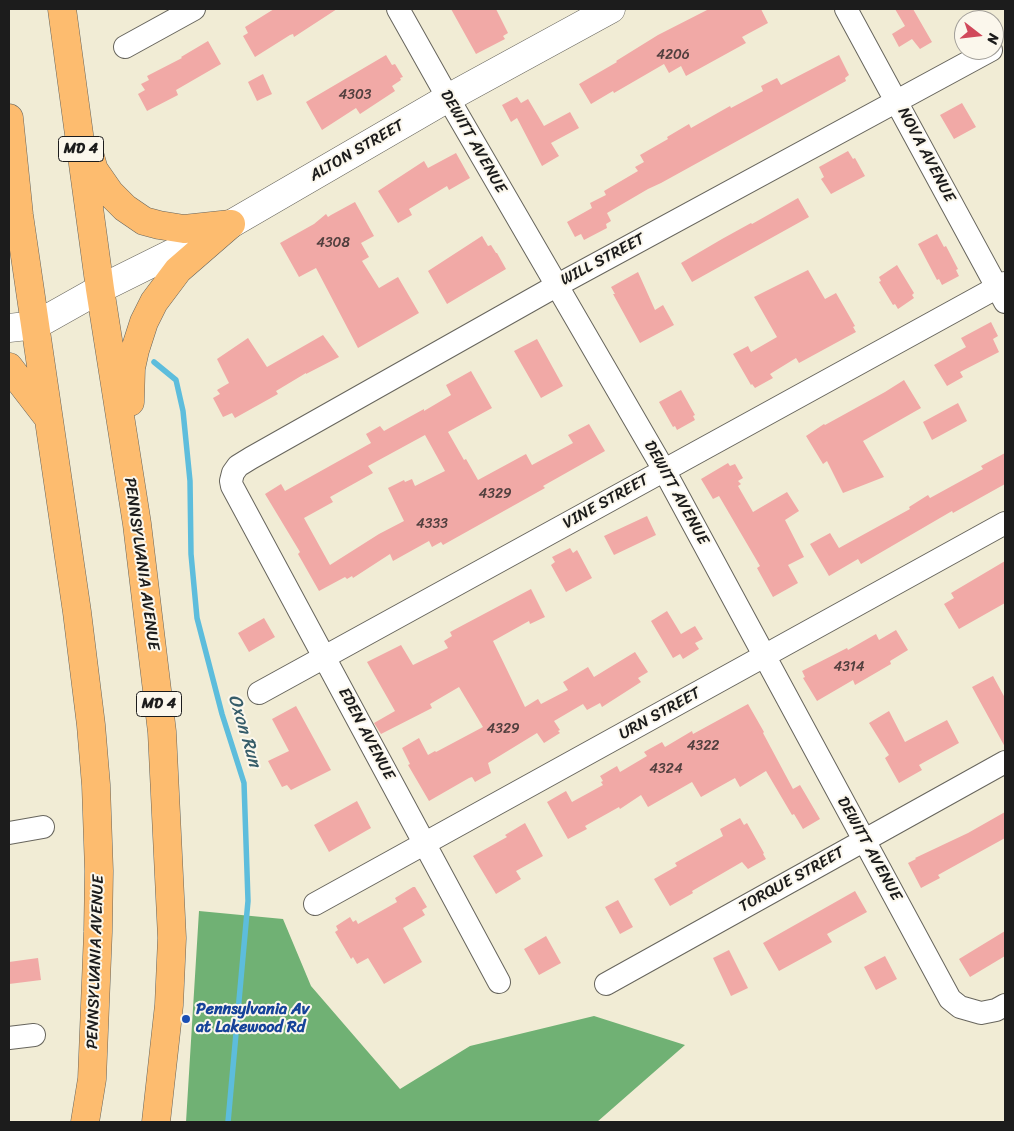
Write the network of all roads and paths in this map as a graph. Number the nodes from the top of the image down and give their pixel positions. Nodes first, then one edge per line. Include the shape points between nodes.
1 (62, 9) edge
2 (194, 9) edge
3 (398, 9) edge
4 (611, 9) edge
5 (846, 9) edge
6 (125, 47) dead end
7 (973, 60) edge
8 (73, 94) junction
9 (448, 98) junction
10 (897, 102) junction
11 (9, 118) edge
12 (19, 216) junction
13 (232, 224) junction
14 (9, 249) edge
15 (556, 286) junction
16 (100, 289) junction
17 (1003, 290) edge
18 (36, 324) junction
19 (9, 328) edge
20 (9, 367) edge
21 (48, 416) junction
22 (664, 470) junction
23 (232, 486) joint
24 (1005, 523) edge
25 (146, 590) junction
26 (764, 656) junction
27 (325, 657) junction
28 (259, 693) dead end
29 (1005, 762) edge
30 (44, 827) dead end
31 (9, 833) edge
32 (864, 840) junction
33 (425, 844) junction
34 (315, 904) dead end
35 (499, 982) dead end
36 (606, 984) dead end
37 (1005, 1005) edge
38 (34, 1035) dead end
39 (9, 1038) edge
40 (85, 1122) edge
41 (156, 1122) edge

1 - 8 highway, PENNSYLVANIA AVENUE / MD 4
2 - 6 street
3 - 9 street, DEWITT AVENUE
4 - 9 street, ALTON STREET
5 - 10 street, NOVA AVENUE
7 - 10 street, WILL STREET
8 - 13 highway via 94,170 125,208 144,221 184,229
8 - 16 highway, PENNSYLVANIA AVENUE / MD 4
9 - 13 street, ALTON STREET
9 - 15 street, DEWITT AVENUE
10 - 15 street, WILL STREET
10 - 17 street, NOVA AVENUE
11 - 12 highway, PENNSYLVANIA AVENUE
12 - 14 highway
12 - 18 highway, PENNSYLVANIA AVENUE
13 - 16 street, ALTON STREET
13 - 25 highway via 178,270 165,286 144,322 135,350 129,387
15 - 22 street, DEWITT AVENUE
15 - 23 street, WILL STREET via 240,464 231,481
16 - 18 street, ALTON STREET
16 - 25 highway, PENNSYLVANIA AVENUE / MD 4
17 - 22 street, VINE STREET
18 - 19 street
18 - 21 highway, PENNSYLVANIA AVENUE
20 - 21 highway
21 - 40 highway, PENNSYLVANIA AVENUE via 77,612 96,785 98,932 92,1078
22 - 26 street, DEWITT AVENUE
22 - 27 street, VINE STREET
23 - 27 street, EDEN AVENUE
24 - 26 street, URN STREET
25 - 41 highway, PENNSYLVANIA AVENUE / MD 4 via 162,732 172,938 169,1005
26 - 32 street, DEWITT AVENUE
26 - 33 street, URN STREET
27 - 28 street, VINE STREET
27 - 33 street, EDEN AVENUE
29 - 32 street, TORQUE STREET
30 - 31 street
32 - 36 street, TORQUE STREET
32 - 37 street, DEWITT AVENUE via 950,999 970,1011 988,1013
33 - 34 street, URN STREET
33 - 35 street, EDEN AVENUE
38 - 39 street

